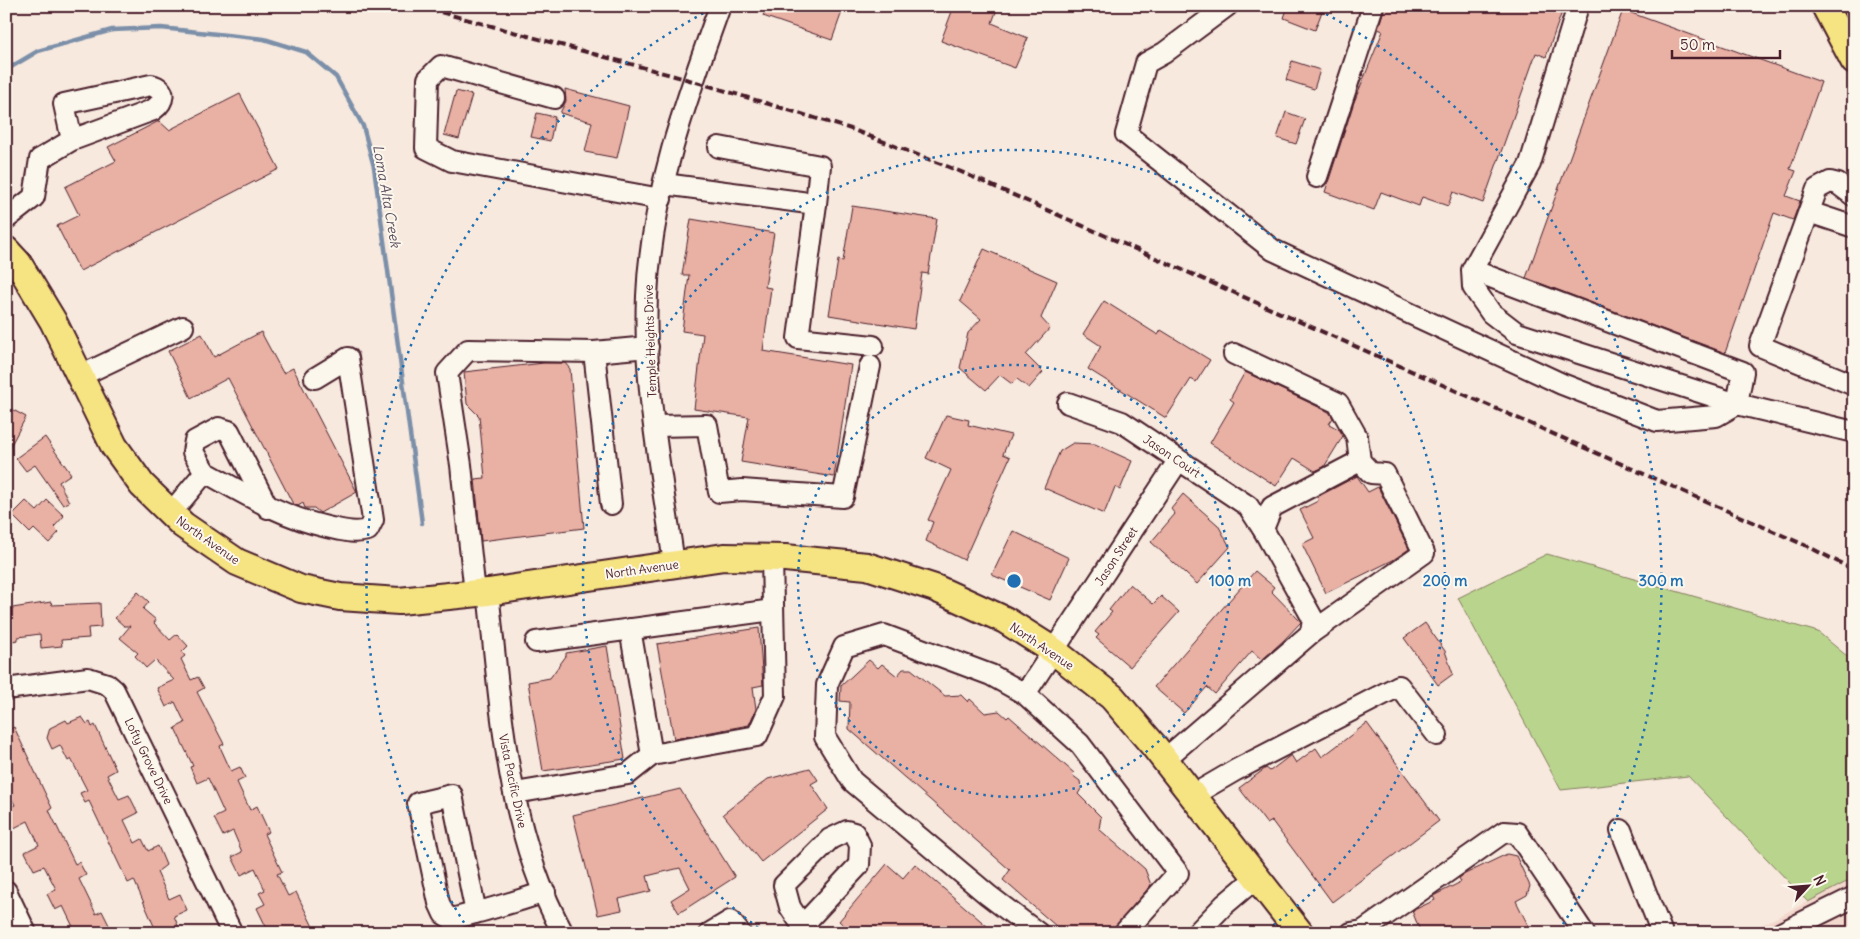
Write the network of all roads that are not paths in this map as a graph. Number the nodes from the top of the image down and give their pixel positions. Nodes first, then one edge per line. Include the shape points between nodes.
1 (720, 6) edge
2 (1227, 6) edge
3 (1373, 6) edge
4 (1578, 6) edge
5 (1825, 6) edge
6 (1854, 61) edge
7 (554, 98) dead end
8 (72, 140) dead end
9 (719, 147) dead end
10 (1317, 177) dead end
11 (663, 192) junction
12 (1854, 196) edge
13 (816, 204) junction
14 (1809, 212) junction
15 (6, 219) edge
16 (1854, 227) edge
17 (6, 250) edge
18 (1472, 270) junction
19 (183, 327) dead end
20 (648, 347) junction
21 (594, 352) junction
22 (1234, 354) dead end
23 (80, 376) junction
24 (315, 378) dead end
25 (1854, 384) edge
26 (1068, 403) dead end
27 (1737, 404) junction
28 (656, 426) junction
29 (1854, 432) edge
30 (1178, 461) junction
31 (1360, 461) junction
32 (205, 472) junction
33 (611, 504) dead end
34 (268, 508) junction
35 (171, 513) junction
36 (1263, 529) junction
37 (772, 558) junction
38 (674, 564) junction
39 (482, 592) junction
40 (773, 610) junction
41 (630, 629) junction
42 (1311, 633) junction
43 (536, 642) dead end
44 (1054, 651) junction
45 (6, 689) edge
46 (1025, 694) junction
47 (1437, 735) dead end
48 (652, 755) junction
49 (1165, 759) junction
50 (515, 793) junction
51 (1193, 796) junction
52 (1621, 830) dead end
53 (1257, 876) junction
54 (546, 892) junction
55 (8, 897) edge
56 (1851, 898) edge
57 (476, 913) junction
58 (805, 929) edge
59 (1206, 930) edge
60 (1364, 931) edge
61 (26, 933) edge
62 (232, 933) edge
63 (563, 933) edge
64 (710, 933) edge
65 (740, 933) edge
66 (1038, 933) edge
67 (1124, 933) edge
68 (1300, 933) edge
69 (1584, 933) edge
70 (1662, 933) edge
71 (1780, 933) edge

1 - 11 street, Temple Heights Drive via 673,143
2 - 27 street via 1146,63 1126,134 1273,250 1562,384 1657,422 1716,416
3 - 10 street
4 - 18 street via 1530,164
5 - 6 main road
7 - 11 street via 441,66 428,79 426,148 452,161
8 - 15 street via 40,159 34,197
9 - 13 street via 820,166
11 - 13 street
11 - 20 street, Temple Heights Drive via 651,246
12 - 14 street via 1830,182 1817,189
13 - 28 street via 798,338 872,356 843,497 742,490 719,492 707,425
14 - 16 street
14 - 25 street via 1760,346
17 - 23 main road, North Avenue via 18,263 53,321
18 - 27 street via 1472,286 1491,313 1517,332
18 - 27 street via 1743,372
19 - 23 street
20 - 21 street, Vista Pacific Drive
20 - 28 street, Temple Heights Drive
21 - 33 street
21 - 39 street, Vista Pacific Drive via 468,350 447,373
22 - 31 street via 1338,403 1357,437
23 - 35 main road, North Avenue via 114,446 142,485
24 - 34 street via 348,358 373,520 368,530 355,534 300,521
26 - 30 street, Jason Court via 1122,422
27 - 29 street
28 - 38 street, Temple Heights Drive
30 - 36 street, Jason Court via 1248,506
30 - 44 street, Jason Street
31 - 36 street via 1272,507
31 - 42 street via 1371,474 1385,474 1424,553
32 - 34 street
32 - 34 street via 193,452 195,441 219,428 228,431
32 - 35 street
35 - 39 main road, North Avenue via 183,525 238,562 302,589 340,597 399,601
36 - 42 street, Jason Court via 1313,619
37 - 38 main road, North Avenue via 724,557
37 - 40 street
37 - 44 main road, North Avenue via 867,566 935,588 1005,620
38 - 39 main road, North Avenue
39 - 50 street, Vista Pacific Drive via 505,752
40 - 41 street
40 - 48 street via 775,696 757,736
41 - 43 street
41 - 48 street
42 - 49 street
44 - 46 street, Jason Street
44 - 49 main road, North Avenue via 1112,697
45 - 62 street, Lofty Grove Drive via 88,678 107,684 114,690
46 - 66 street via 991,675 884,635 844,648 827,685 825,737 852,780
46 - 67 street via 1080,744 1178,873
47 - 51 street via 1400,686 1236,770
48 - 50 street via 628,774
49 - 51 main road, North Avenue
50 - 54 street, Vista Pacific Drive via 528,849
51 - 53 main road, North Avenue
52 - 70 street
53 - 59 street
53 - 68 main road, North Avenue
54 - 57 street
54 - 63 street, Vista Pacific Drive
55 - 61 street
56 - 71 street
57 - 57 street via 452,795 418,803 444,914 452,918
58 - 58 street via 790,907 784,885 830,839 847,831 854,833 860,845 859,865
60 - 69 street via 1509,831 1517,832
64 - 65 street via 730,921

